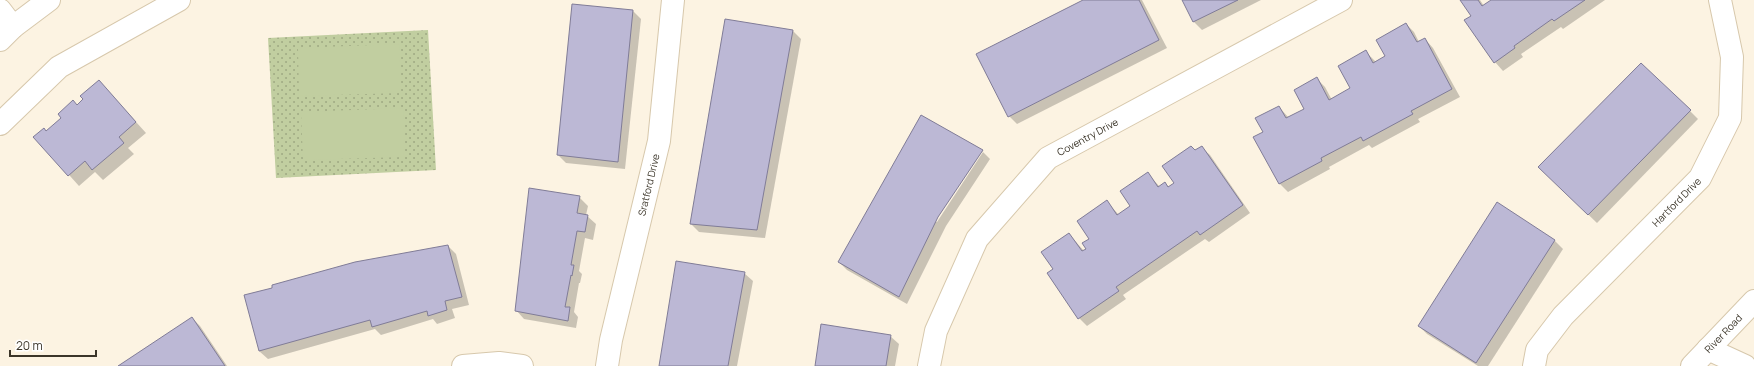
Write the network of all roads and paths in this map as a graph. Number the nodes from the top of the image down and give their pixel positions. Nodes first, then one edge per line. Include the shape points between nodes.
1 (49, 0) edge
2 (179, 0) edge
3 (673, 0) edge
4 (1341, 0) edge
5 (1720, 0) edge
6 (4, 26) edge
7 (0, 124) edge
8 (1754, 301) edge
9 (1708, 349) junction
10 (463, 366) edge
11 (522, 366) edge
12 (607, 366) edge
13 (929, 366) edge
14 (1534, 366) edge
15 (1692, 366) edge
16 (1745, 366) edge

1 - 6 street
2 - 7 street via 59,67
3 - 12 street, Sratford Drive via 659,142
4 - 13 street, Coventry Drive via 1048,158 977,239 936,331
5 - 14 street, Hartford Drive via 1732,57 1730,118 1700,178 1562,316 1537,350
8 - 9 street, River Road
9 - 15 street, River Road
9 - 16 street
10 - 11 street via 499,363

